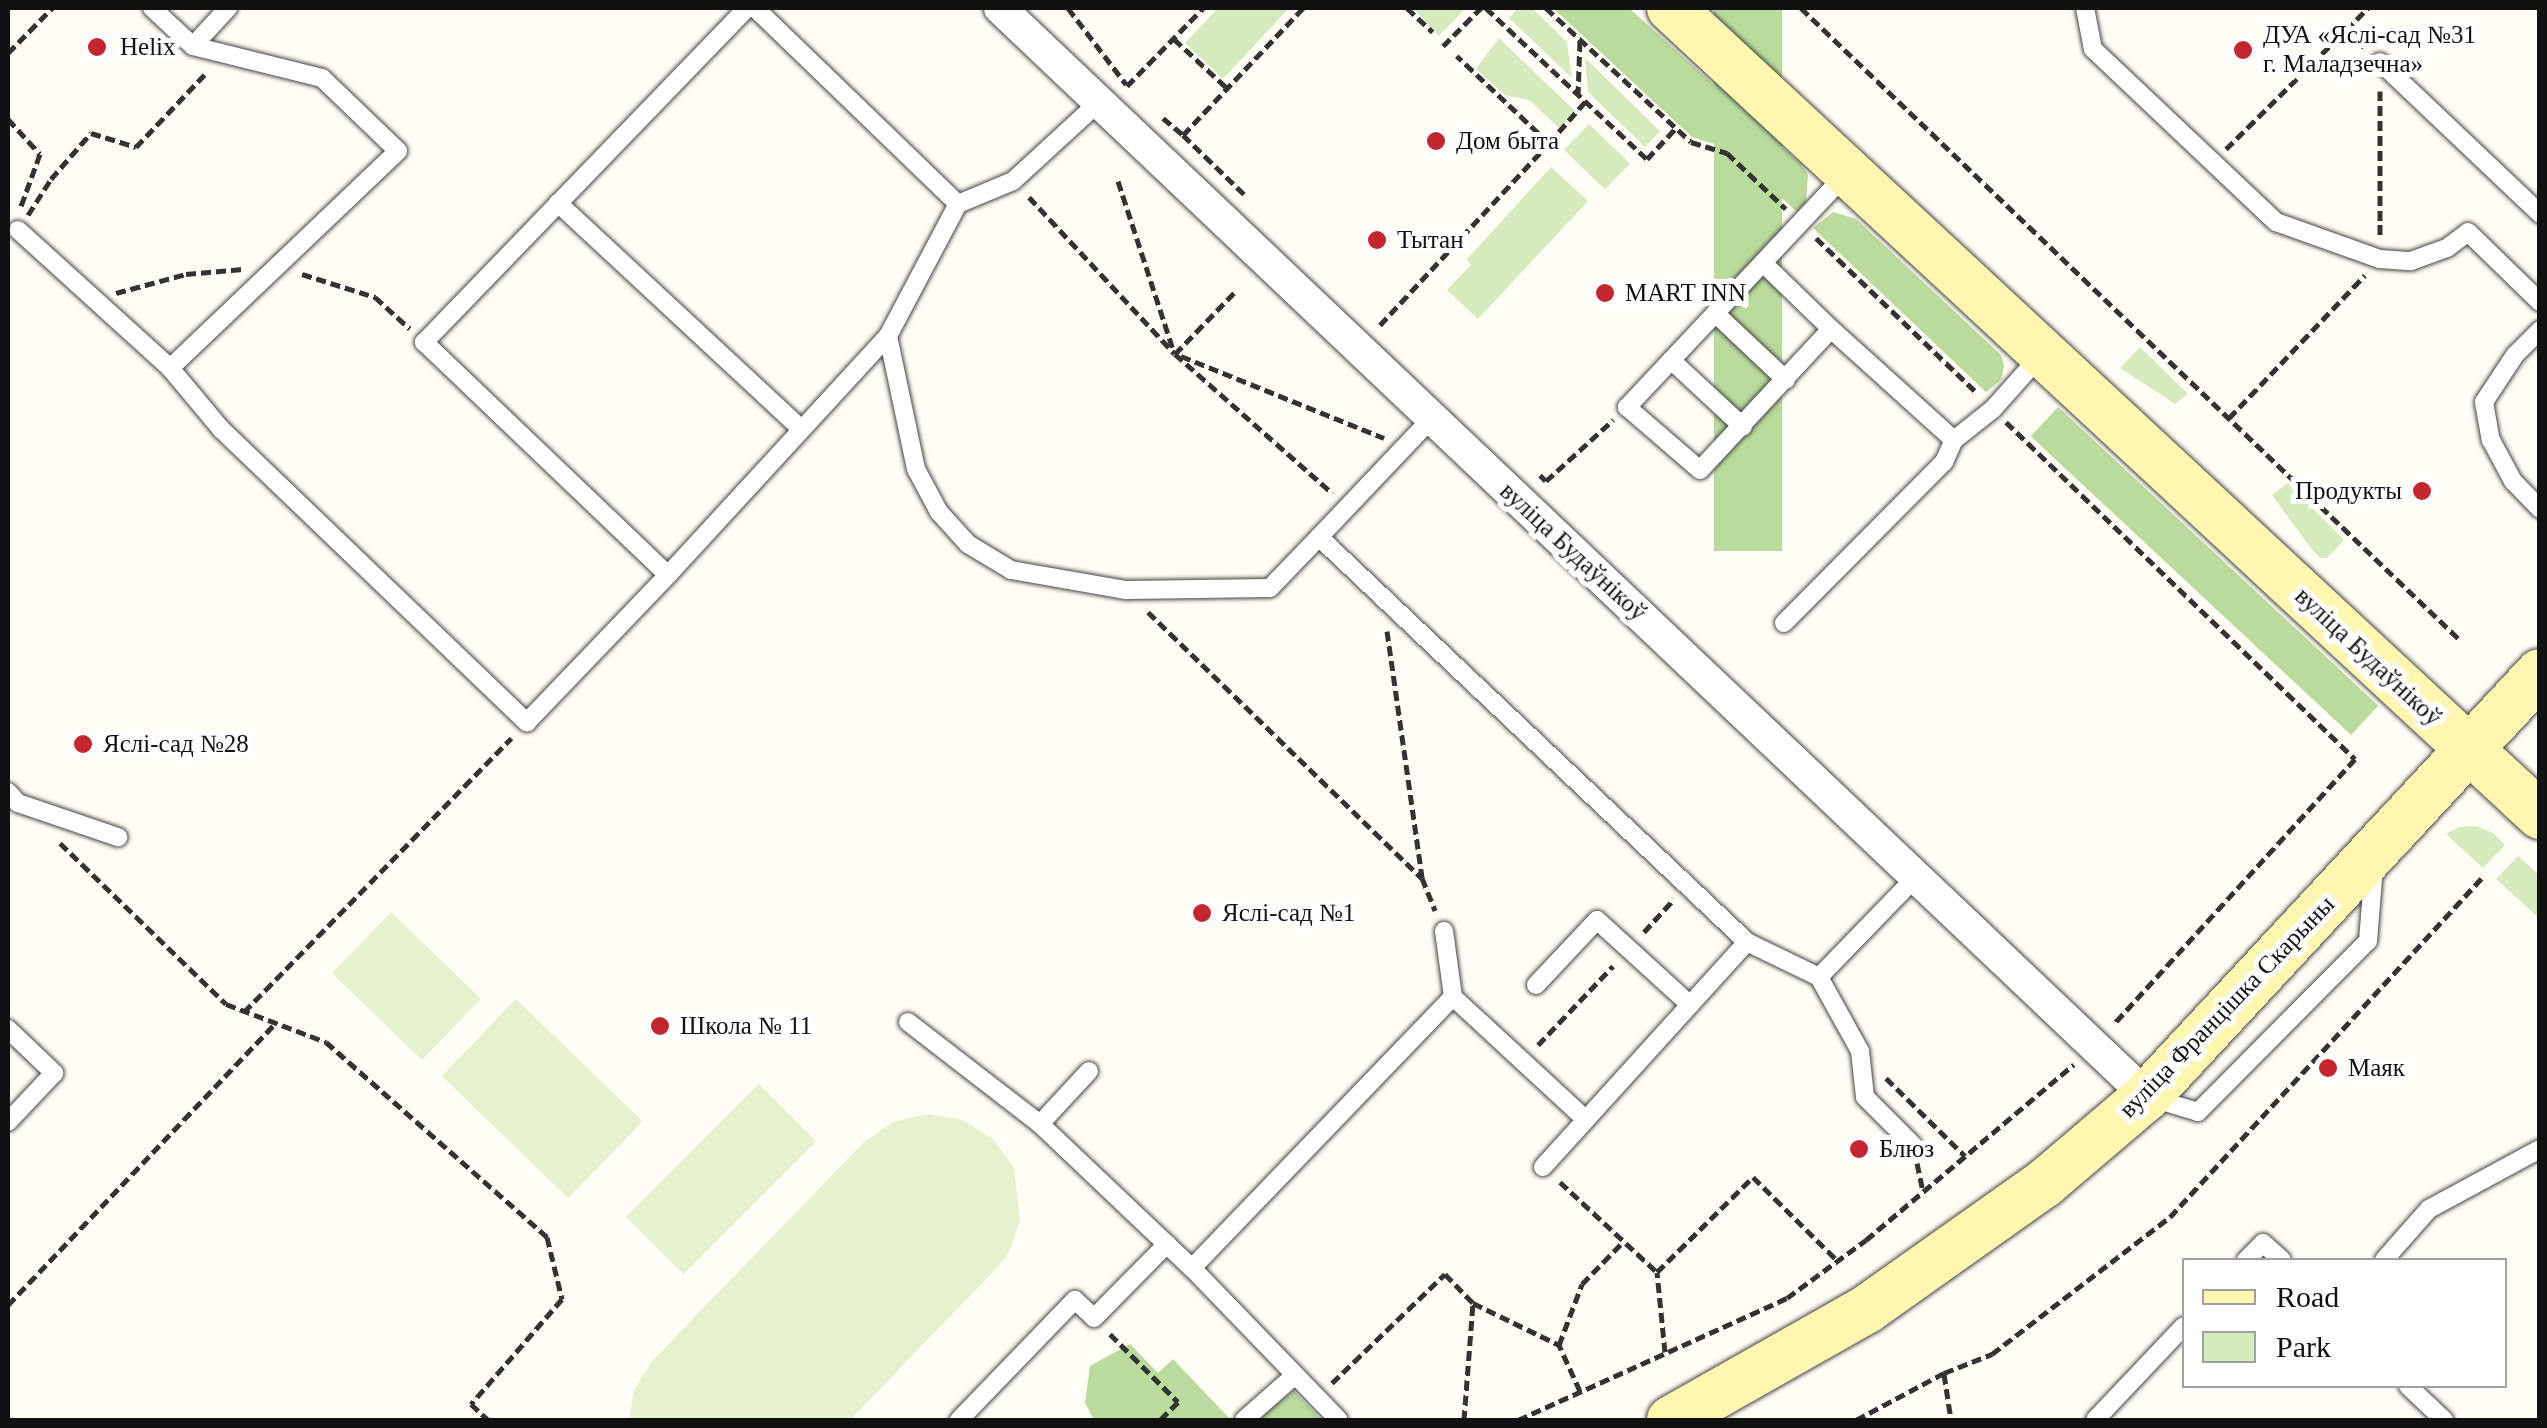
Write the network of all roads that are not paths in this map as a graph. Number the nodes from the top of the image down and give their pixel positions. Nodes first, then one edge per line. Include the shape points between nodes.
1 (152, 8) edge
2 (228, 8) edge
3 (751, 8) edge
4 (1000, 8) edge
5 (1670, 8) edge
6 (2085, 8) edge
7 (192, 46) junction
8 (2380, 62) road end
9 (1098, 102) junction
10 (1848, 171) junction
11 (558, 204) junction
12 (958, 204) junction
13 (2540, 214) edge
14 (14, 225) edge
15 (1764, 263) junction
16 (2540, 302) edge
17 (1716, 314) junction
18 (1831, 329) junction
19 (2540, 330) edge
20 (888, 336) junction
21 (2044, 352) junction
22 (1671, 360) junction
23 (170, 368) junction
24 (1786, 380) junction
25 (1432, 418) junction
26 (1744, 427) junction
27 (801, 428) junction
28 (1954, 440) junction
29 (2540, 509) edge
30 (1319, 537) junction
31 (668, 574) junction
32 (1784, 623) dead end
33 (2540, 673) edge
34 (2469, 750) junction
35 (13, 798) edge
36 (2540, 815) edge
37 (118, 837) dead end
38 (1917, 876) junction
39 (1444, 931) road end
40 (1747, 942) junction
41 (1819, 976) junction
42 (1536, 985) dead end
43 (1453, 998) junction
44 (1690, 1004) junction
45 (908, 1022) dead end
46 (8, 1030) edge
47 (1089, 1071) dead end
48 (2146, 1096) junction
49 (1585, 1120) junction
50 (8, 1122) edge
51 (1040, 1124) junction
52 (1914, 1145) dead end
53 (2537, 1156) edge
54 (1544, 1167) road end
55 (1166, 1244) junction
56 (2248, 1258) edge
57 (2280, 1258) edge
58 (2386, 1258) edge
59 (1192, 1268) junction
60 (2182, 1328) edge
61 (1295, 1375) junction
62 (2410, 1388) edge
63 (2436, 1418) edge
64 (959, 1420) edge
65 (1244, 1420) edge
66 (1339, 1420) edge
67 (1676, 1420) edge
68 (2095, 1420) edge

1 - 7 lane
2 - 7 lane
3 - 11 lane
3 - 12 lane
4 - 9 street, вуліца Будаўнікоў
5 - 10 main road, вуліца Будаўнікоў
6 - 16 lane via 2093,49 2276,222 2380,259 2411,262 2468,232
7 - 23 lane via 322,78 398,150
8 - 13 lane
9 - 12 lane via 1013,180
9 - 25 street, вуліца Будаўнікоў
10 - 15 lane
10 - 21 main road, вуліца Будаўнікоў
11 - 27 lane
11 - 31 lane via 424,342
12 - 20 lane
14 - 23 lane
15 - 17 lane
15 - 18 lane
17 - 22 lane
17 - 24 lane
18 - 24 lane
18 - 28 lane
19 - 29 lane via 2484,402 2491,440 2513,481
20 - 27 lane
20 - 30 lane via 916,469 938,512 968,544 1011,570 1126,590 1270,588
21 - 28 lane via 1993,409
21 - 34 main road, вуліца Будаўнікоў
22 - 26 lane
22 - 26 lane via 1627,408 1700,470
23 - 31 lane via 221,429 527,722
24 - 26 lane
25 - 30 lane
25 - 38 street, вуліца Будаўнікоў
27 - 31 lane
28 - 32 lane via 1944,462
30 - 40 lane
33 - 34 main road, вуліца Францішка Скарыны
34 - 36 main road, вуліца Будаўнікоў
34 - 48 main road, вуліца Францішка Скарыны
35 - 37 lane
38 - 41 lane
38 - 48 street, вуліца Будаўнікоў
39 - 43 lane
40 - 41 lane
40 - 44 lane
41 - 52 lane via 1860,1051 1865,1096
42 - 44 lane via 1597,920
43 - 49 lane
43 - 59 lane
44 - 49 lane
45 - 51 lane
46 - 50 lane via 54,1073
47 - 51 lane
48 - 67 main road, вуліца Францішка Скарыны via 2045,1183 1866,1309
49 - 54 lane
51 - 55 lane
53 - 58 lane via 2429,1208
55 - 59 lane
55 - 64 lane via 1094,1318 1075,1300
56 - 57 lane via 2263,1242
59 - 61 lane
60 - 68 lane
61 - 65 lane
61 - 66 lane
62 - 63 lane

